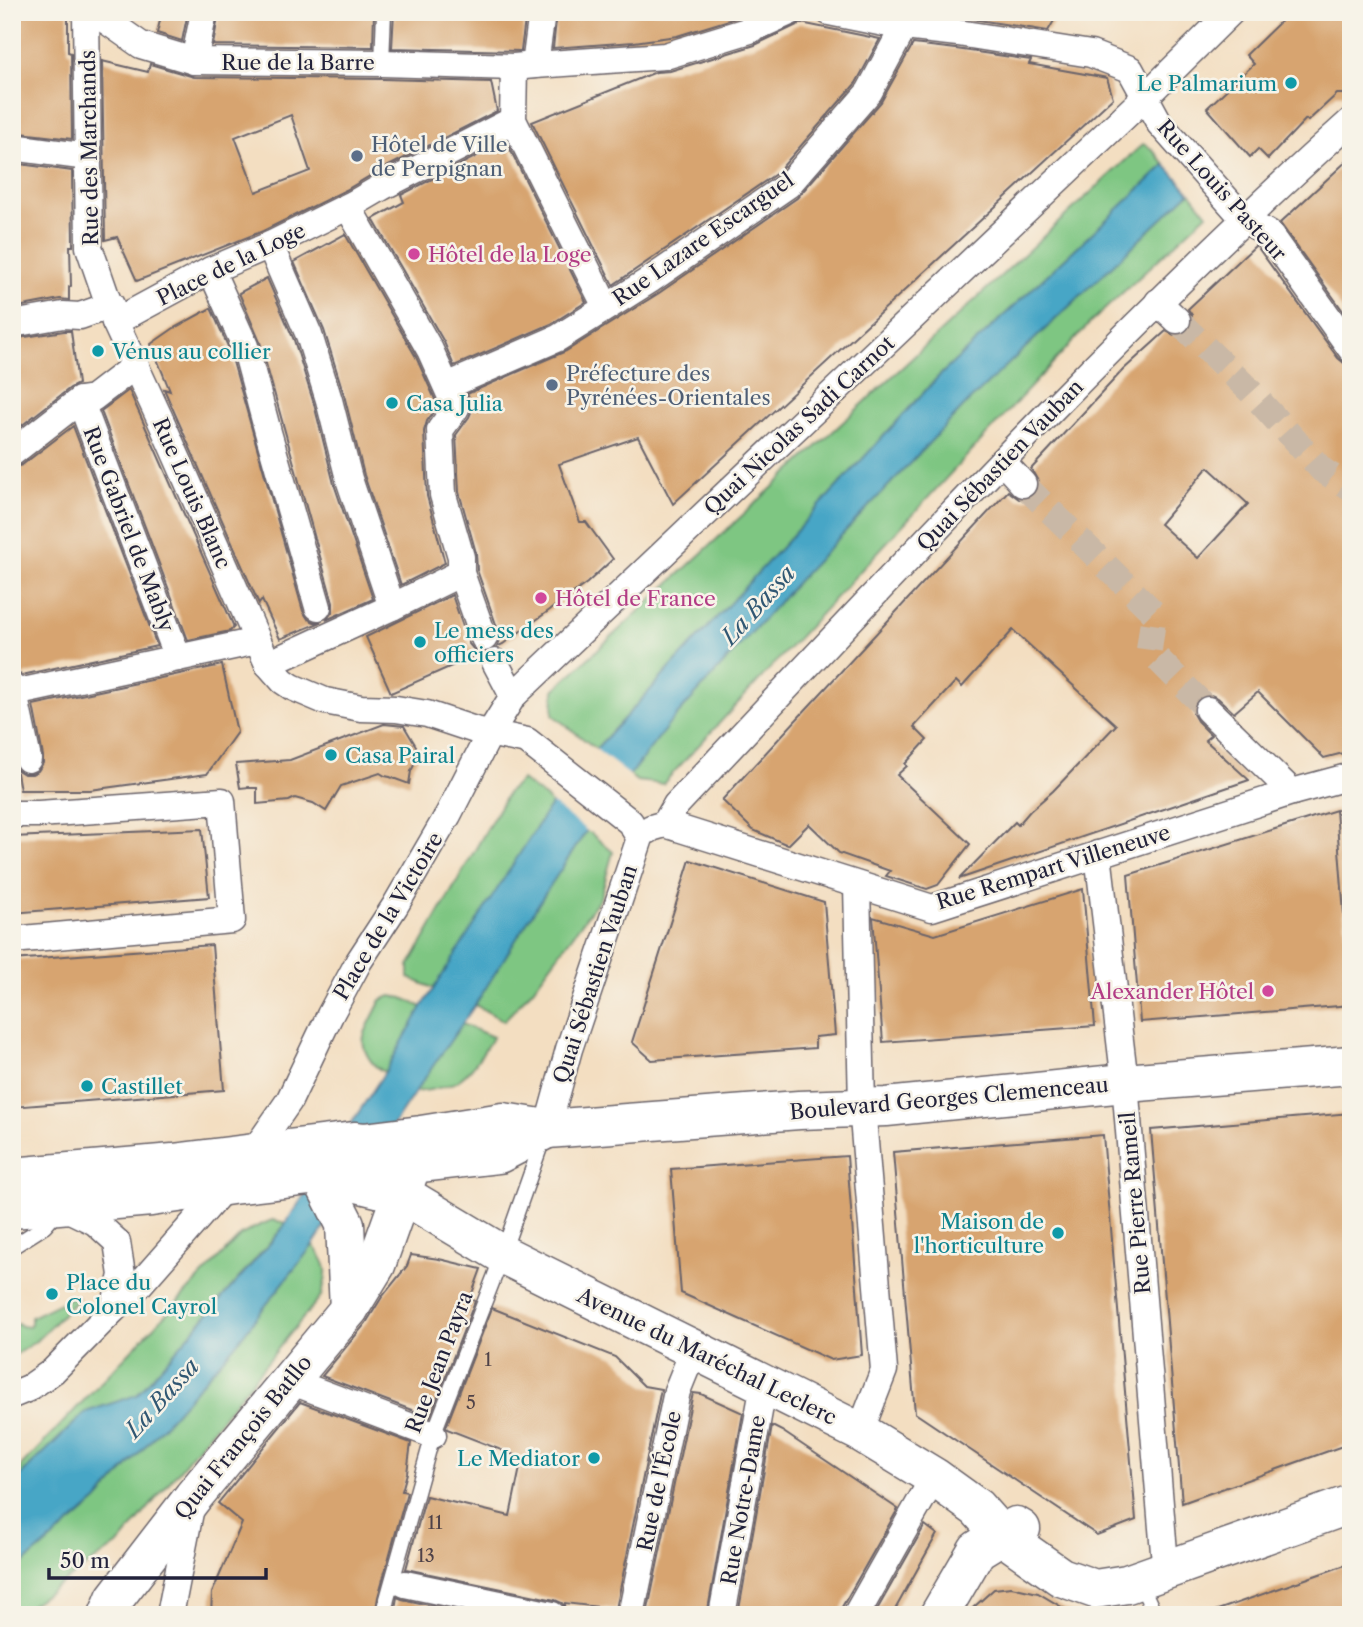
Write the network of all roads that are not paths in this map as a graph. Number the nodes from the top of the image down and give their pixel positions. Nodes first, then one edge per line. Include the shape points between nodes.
1 (86, 12) edge
2 (94, 12) edge
3 (204, 12) edge
4 (384, 12) edge
5 (542, 12) edge
6 (790, 12) edge
7 (829, 12) edge
8 (1231, 12) edge
9 (904, 27) junction
10 (194, 61) junction
11 (382, 63) junction
12 (524, 66) junction
13 (1144, 98) junction
14 (513, 120) junction
15 (1351, 121) edge
16 (12, 147) edge
17 (88, 157) junction
18 (348, 207) junction
19 (1245, 220) junction
20 (270, 245) junction
21 (211, 270) junction
22 (606, 307) junction
23 (113, 313) junction
24 (12, 324) edge
25 (1344, 340) edge
26 (136, 365) junction
27 (447, 386) junction
28 (80, 400) junction
29 (12, 453) edge
30 (1002, 461) junction
31 (1023, 484) tunnel mouth
32 (461, 573) junction
33 (393, 607) junction
34 (322, 624) junction
35 (262, 653) junction
36 (178, 658) junction
37 (13, 690) edge
38 (513, 696) junction
39 (1208, 710) tunnel mouth
40 (490, 733) junction
41 (29, 759) dead end
42 (1351, 776) edge
43 (1292, 792) junction
44 (12, 814) edge
45 (665, 824) junction
46 (635, 830) junction
47 (1098, 854) junction
48 (857, 885) junction
49 (12, 940) edge
50 (1351, 1065) edge
51 (1125, 1083) junction
52 (289, 1101) junction
53 (862, 1107) junction
54 (547, 1129) junction
55 (254, 1153) junction
56 (313, 1161) junction
57 (381, 1169) junction
58 (12, 1178) edge
59 (229, 1185) junction
60 (62, 1206) junction
61 (12, 1209) edge
62 (12, 1247) edge
63 (502, 1254) junction
64 (349, 1308) junction
65 (114, 1309) junction
66 (694, 1349) junction
67 (290, 1381) junction
68 (764, 1384) junction
69 (12, 1395) edge
70 (860, 1432) junction
71 (433, 1435) junction
72 (934, 1477) junction
73 (1351, 1485) edge
74 (192, 1497) junction
75 (1351, 1504) edge
76 (1000, 1535) junction
77 (1157, 1566) junction
78 (140, 1567) junction
79 (405, 1584) dead end
80 (544, 1614) edge
81 (108, 1615) edge
82 (132, 1615) edge
83 (170, 1615) edge
84 (384, 1615) edge
85 (631, 1615) edge
86 (722, 1615) edge
87 (856, 1615) edge
88 (939, 1615) edge
89 (1155, 1615) edge

1 - 17 street, Rue des Marchands
2 - 10 street, Rue de la Barre via 141,45
3 - 10 street
4 - 11 lane
5 - 12 street
6 - 12 street, Rue de la Barre via 749,22 665,56
7 - 9 street, Rue Louis Pasteur
8 - 13 street, Quai Nicolas Sadi Carnot
9 - 13 street, Rue Louis Pasteur via 1091,54 1130,69
9 - 22 street, Rue Lazare Escarguel via 869,92 789,185
10 - 11 street, Rue de la Barre
11 - 12 street, Rue de la Barre
12 - 14 street
13 - 19 street, Rue Louis Pasteur via 1160,124
13 - 38 street, Quai Nicolas Sadi Carnot
14 - 18 street, Place de la Loge
14 - 22 street
15 - 19 street, Quai Sébastien Vauban
16 - 17 street
17 - 23 street, Rue des Marchands via 89,247
18 - 20 street, Place de la Loge
18 - 27 street
19 - 25 street, Rue Louis Pasteur via 1269,234
19 - 30 street, Quai Sébastien Vauban via 1168,311
20 - 21 street, Place de la Loge
20 - 33 street via 309,334 349,479
21 - 23 street, Place de la Loge
21 - 34 street via 245,346
22 - 27 street, Rue Lazare Escarguel via 558,338
23 - 24 street, Place de la Loge
23 - 26 street, Rue Louis Blanc
26 - 28 street via 93,398
26 - 35 street, Rue Louis Blanc
27 - 32 street via 456,408 440,430 440,459 443,495 461,557
28 - 29 street
28 - 36 street, Rue Gabriel de Mably
30 - 31 street
30 - 45 street, Quai Sébastien Vauban via 676,805
32 - 33 street
32 - 38 street
33 - 34 street
34 - 35 street
35 - 36 street
35 - 40 street via 283,681 325,701 427,714
36 - 37 street
37 - 41 street
38 - 40 street, Quai Nicolas Sadi Carnot
39 - 43 street
40 - 46 street via 527,741
40 - 52 street, Place de la Victoire via 448,815 358,963
42 - 43 street, Rue Rempart Villeneuve
43 - 47 street, Rue Rempart Villeneuve
44 - 49 street via 222,801 232,920
45 - 46 street
45 - 48 street, Rue Rempart Villeneuve
46 - 54 street, Quai Sébastien Vauban
47 - 48 street, Rue Rempart Villeneuve via 932,908
47 - 51 street, Rue Pierre Rameil
48 - 53 street
50 - 51 main road, Boulevard Georges Clemenceau
51 - 53 main road, Boulevard Georges Clemenceau
51 - 77 street, Rue Pierre Rameil
52 - 55 street, Place de la Victoire
52 - 56 street
53 - 54 main road, Boulevard Georges Clemenceau
53 - 70 street via 884,1370
54 - 57 main road, Boulevard Georges Clemenceau via 503,1122
54 - 63 lane, Rue Jean Payra
55 - 56 main road
55 - 58 main road
55 - 59 street, Place de la Victoire
56 - 57 main road
56 - 59 main road
56 - 64 main road via 345,1224
57 - 63 main road, Avenue du Maréchal Leclerc
57 - 64 main road, Quai François Batllo via 376,1265
59 - 60 main road
59 - 65 street, Place de la Victoire
60 - 61 main road
60 - 62 lane via 45,1226
60 - 65 street via 95,1222 117,1242 122,1275
63 - 66 main road, Avenue du Maréchal Leclerc
63 - 71 lane, Rue Jean Payra
64 - 67 main road, Quai François Batllo
65 - 69 street, Place de la Victoire via 53,1371
66 - 68 main road, Avenue du Maréchal Leclerc
66 - 85 street, Rue de l'École via 677,1391
67 - 71 street
67 - 74 main road, Quai François Batllo
68 - 70 main road, Avenue du Maréchal Leclerc
68 - 86 street, Rue Notre-Dame
70 - 72 main road, Avenue du Maréchal Leclerc
71 - 84 lane, Rue Jean Payra
72 - 76 main road, Avenue du Maréchal Leclerc via 977,1508
72 - 87 street
73 - 77 main road
74 - 78 main road, Quai François Batllo
74 - 83 street
75 - 77 main road
76 - 77 main road via 1016,1526 1083,1567
76 - 88 main road via 977,1550
77 - 89 lane
78 - 81 main road, Quai François Batllo
78 - 82 main road, Quai François Batllo
79 - 80 street

